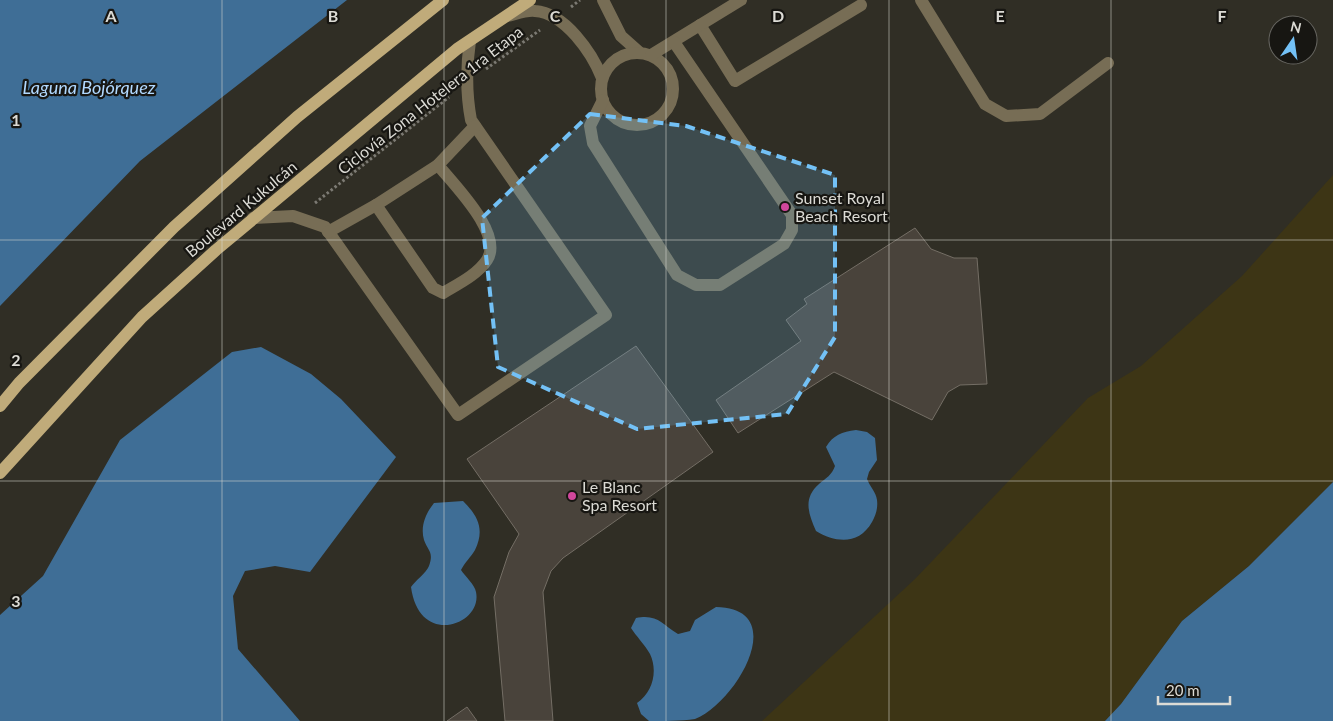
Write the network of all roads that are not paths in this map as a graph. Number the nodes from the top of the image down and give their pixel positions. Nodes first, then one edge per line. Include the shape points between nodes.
1 (443, 0) edge
2 (530, 0) edge
3 (603, 0) edge
4 (742, 0) edge
5 (921, 0) edge
6 (861, 5) dead end
7 (507, 16) junction
8 (700, 25) junction
9 (470, 41) junction
10 (674, 42) junction
11 (645, 53) junction
12 (1108, 63) dead end
13 (602, 78) junction
14 (603, 100) junction
15 (475, 126) junction
16 (438, 165) junction
17 (376, 205) junction
18 (253, 218) junction
19 (328, 232) junction
20 (0, 406) edge
21 (0, 473) edge

1 - 20 main road, Boulevard Kukulcán via 297,118 174,227
2 - 7 main road, Boulevard Kukulcán
3 - 11 lane via 622,36
4 - 8 lane
5 - 12 lane via 985,104 1006,116 1040,114
6 - 8 lane via 735,81
7 - 9 main road, Boulevard Kukulcán
7 - 13 lane via 535,11 555,18 585,45
8 - 10 lane
9 - 15 lane via 466,100
9 - 18 main road, Boulevard Kukulcán
10 - 11 lane
10 - 14 lane via 792,215 792,230 784,244 720,285 696,285 677,275 592,143 590,126
11 - 13 lane via 628,53 617,58
11 - 14 lane via 661,61 674,81 671,104 665,114 644,125 631,125 610,113
13 - 14 lane via 600,90
15 - 16 lane
15 - 19 lane via 606,315 458,415
16 - 17 lane
16 - 17 lane via 474,208 490,236 488,259 469,278 443,293 433,288
17 - 19 lane
18 - 19 lane via 293,216 325,227
18 - 21 main road, Boulevard Kukulcán via 142,317

